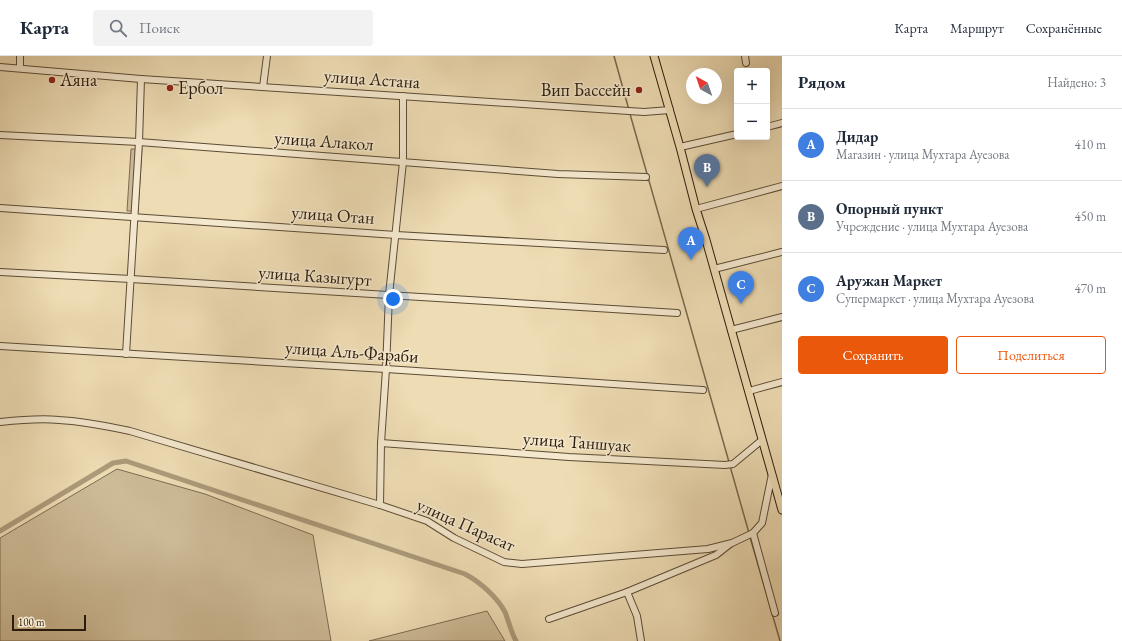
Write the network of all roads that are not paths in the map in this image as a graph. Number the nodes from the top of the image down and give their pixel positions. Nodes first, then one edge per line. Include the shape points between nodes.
1 (20, 56) edge
2 (267, 56) edge
3 (654, 56) edge
4 (745, 56) edge
5 (746, 63) dead end
6 (0, 67) edge
7 (20, 68) junction
8 (141, 79) junction
9 (263, 87) junction
10 (403, 96) junction
11 (670, 110) junction
12 (782, 123) edge
13 (770, 126) edge
14 (734, 135) edge
15 (0, 136) edge
16 (139, 142) junction
17 (680, 147) junction
18 (403, 162) junction
19 (646, 177) dead end
20 (782, 186) edge
21 (0, 208) edge
22 (696, 209) junction
23 (135, 217) junction
24 (396, 234) junction
25 (664, 250) dead end
26 (782, 252) edge
27 (714, 269) junction
28 (0, 272) edge
29 (131, 279) junction
30 (389, 296) junction
31 (677, 313) dead end
32 (782, 317) edge
33 (731, 330) junction
34 (0, 346) edge
35 (126, 354) junction
36 (386, 369) junction
37 (782, 382) edge
38 (703, 390) dead end
39 (749, 391) junction
40 (0, 422) edge
41 (762, 440) junction
42 (381, 443) junction
43 (772, 473) junction
44 (781, 499) edge
45 (380, 505) junction
46 (782, 510) edge
47 (750, 534) junction
48 (732, 543) junction
49 (703, 549) junction
50 (705, 559) junction
51 (627, 592) junction
52 (775, 613) dead end
53 (549, 619) dead end
54 (642, 641) edge

1 - 7 street
2 - 9 street
3 - 11 main road
4 - 5 street
6 - 7 street, улица Астана
7 - 8 street, улица Астана
8 - 9 street, улица Астана
8 - 16 street
9 - 10 street, улица Астана
10 - 11 street, улица Астана via 644,112
10 - 18 street
11 - 17 main road
12 - 13 street
14 - 17 street
15 - 16 street, улица Алакол
16 - 18 street, улица Алакол
16 - 23 street
17 - 22 main road
18 - 19 street, улица Алакол via 558,174
18 - 24 street
20 - 22 street
21 - 23 street, улица Отан
22 - 27 main road
23 - 24 street, улица Отан
23 - 29 street
24 - 25 street, улица Отан
24 - 30 street
26 - 27 street
27 - 33 main road
28 - 29 street, улица Казыгурт
29 - 30 street, улица Казыгурт
29 - 35 street
30 - 31 street, улица Казыгурт
30 - 36 street
32 - 33 street
33 - 39 main road
34 - 35 street, улица Аль-Фараби
35 - 36 street, улица Аль-Фараби
36 - 38 street, улица Аль-Фараби
36 - 42 street
37 - 39 street
39 - 41 main road
40 - 45 street, улица Парасат via 58,420 111,427
41 - 42 street, улица Таншуак via 730,464 569,457
41 - 43 main road
42 - 45 street
43 - 44 main road
43 - 47 street, улица Парасат via 762,523
44 - 46 main road
45 - 49 street, улица Парасат via 427,521 454,538 504,562 522,564
47 - 48 street, улица Парасат
47 - 52 street
48 - 49 street, улица Парасат
48 - 50 street via 716,555
49 - 50 street
50 - 51 street
51 - 53 street
51 - 54 street via 637,616

